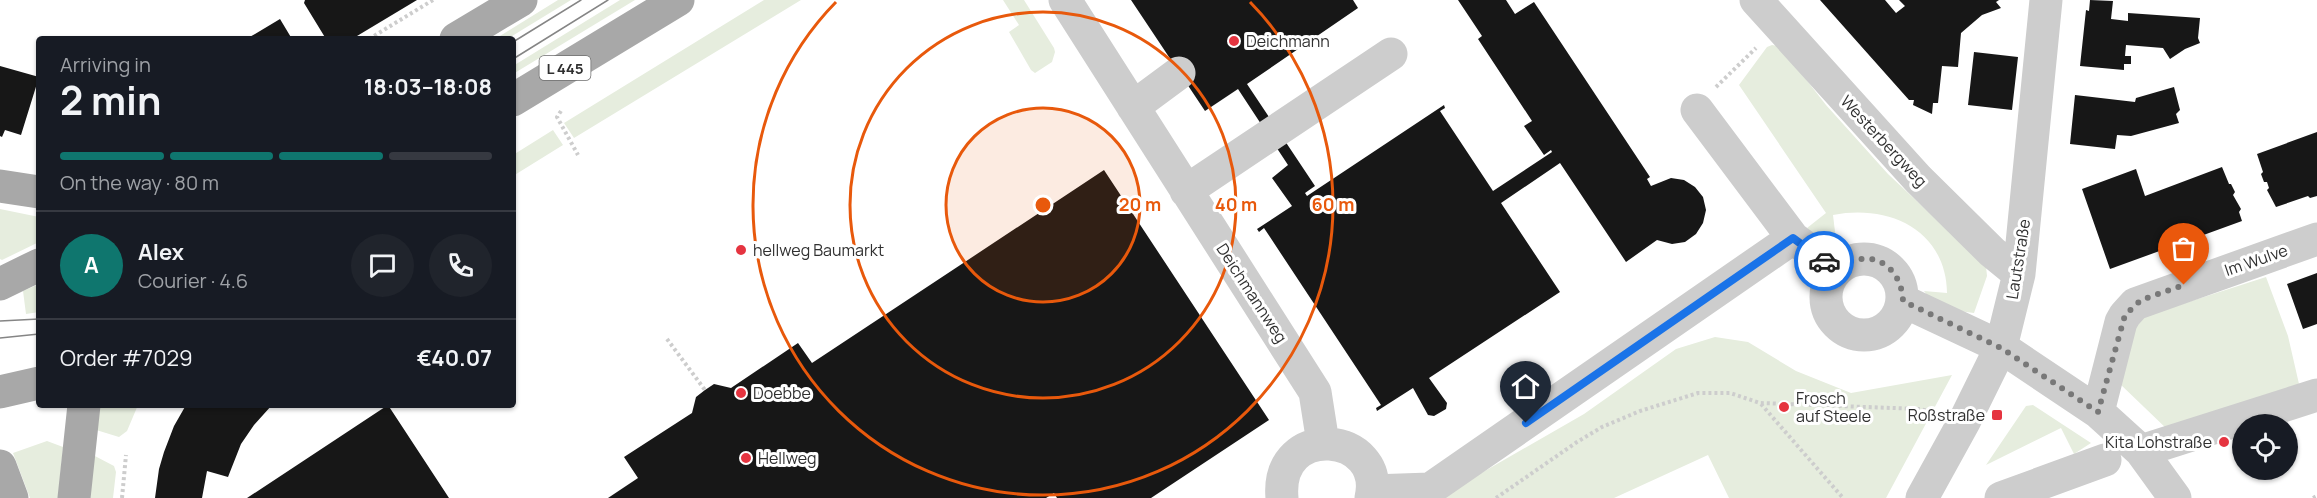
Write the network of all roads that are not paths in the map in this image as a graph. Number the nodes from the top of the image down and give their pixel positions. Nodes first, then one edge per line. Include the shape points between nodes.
1 (520, 0) edge
2 (678, 0) edge
3 (1065, 0) edge
4 (1756, 0) edge
5 (2046, 0) edge
6 (461, 36) edge
7 (1391, 54) dead end
8 (1179, 73) dead end
9 (516, 98) edge
10 (1133, 107) junction
11 (1697, 110) road end
12 (0, 186) edge
13 (1186, 191) junction
14 (36, 192) edge
15 (1793, 238) junction
16 (2317, 239) edge
17 (36, 267) edge
18 (1836, 270) junction
19 (2019, 274) junction
20 (0, 285) edge
21 (1903, 301) junction
22 (2001, 348) junction
23 (36, 384) edge
24 (0, 392) edge
25 (2317, 394) edge
26 (84, 408) edge
27 (2098, 412) junction
28 (1323, 442) junction
29 (2141, 450) junction
30 (2105, 460) dead end
31 (0, 466) edge
32 (1372, 495) edge
33 (12, 498) edge
34 (74, 498) edge
35 (1282, 498) edge
36 (1922, 498) edge
37 (2001, 498) edge
38 (2175, 498) edge

1 - 6 main road
2 - 9 main road, L 445
3 - 10 street, Deichmannweg
4 - 19 street, Westerbergweg via 1918,179
5 - 19 street, Lautstraße
7 - 13 street
8 - 10 street
10 - 13 street, Deichmannweg
11 - 15 street
12 - 14 main road
13 - 28 street, Deichmannweg via 1315,392
15 - 18 street
15 - 32 street via 1431,489
16 - 27 street, Im Wulve via 2141,300 2130,308 2121,322
17 - 20 main road
18 - 21 street via 1857,259 1880,262 1898,278
18 - 21 street via 1828,281 1827,308 1842,329 1854,334 1881,332 1892,325
19 - 22 street, Lautstraße
21 - 22 street
22 - 27 street
22 - 36 street, Lautstraße
23 - 24 main road
25 - 29 street
26 - 34 main road
27 - 29 street
28 - 32 street via 1339,444 1364,462 1371,476
28 - 35 street via 1295,455 1286,467 1281,482
29 - 38 street
30 - 37 street
31 - 33 main road

